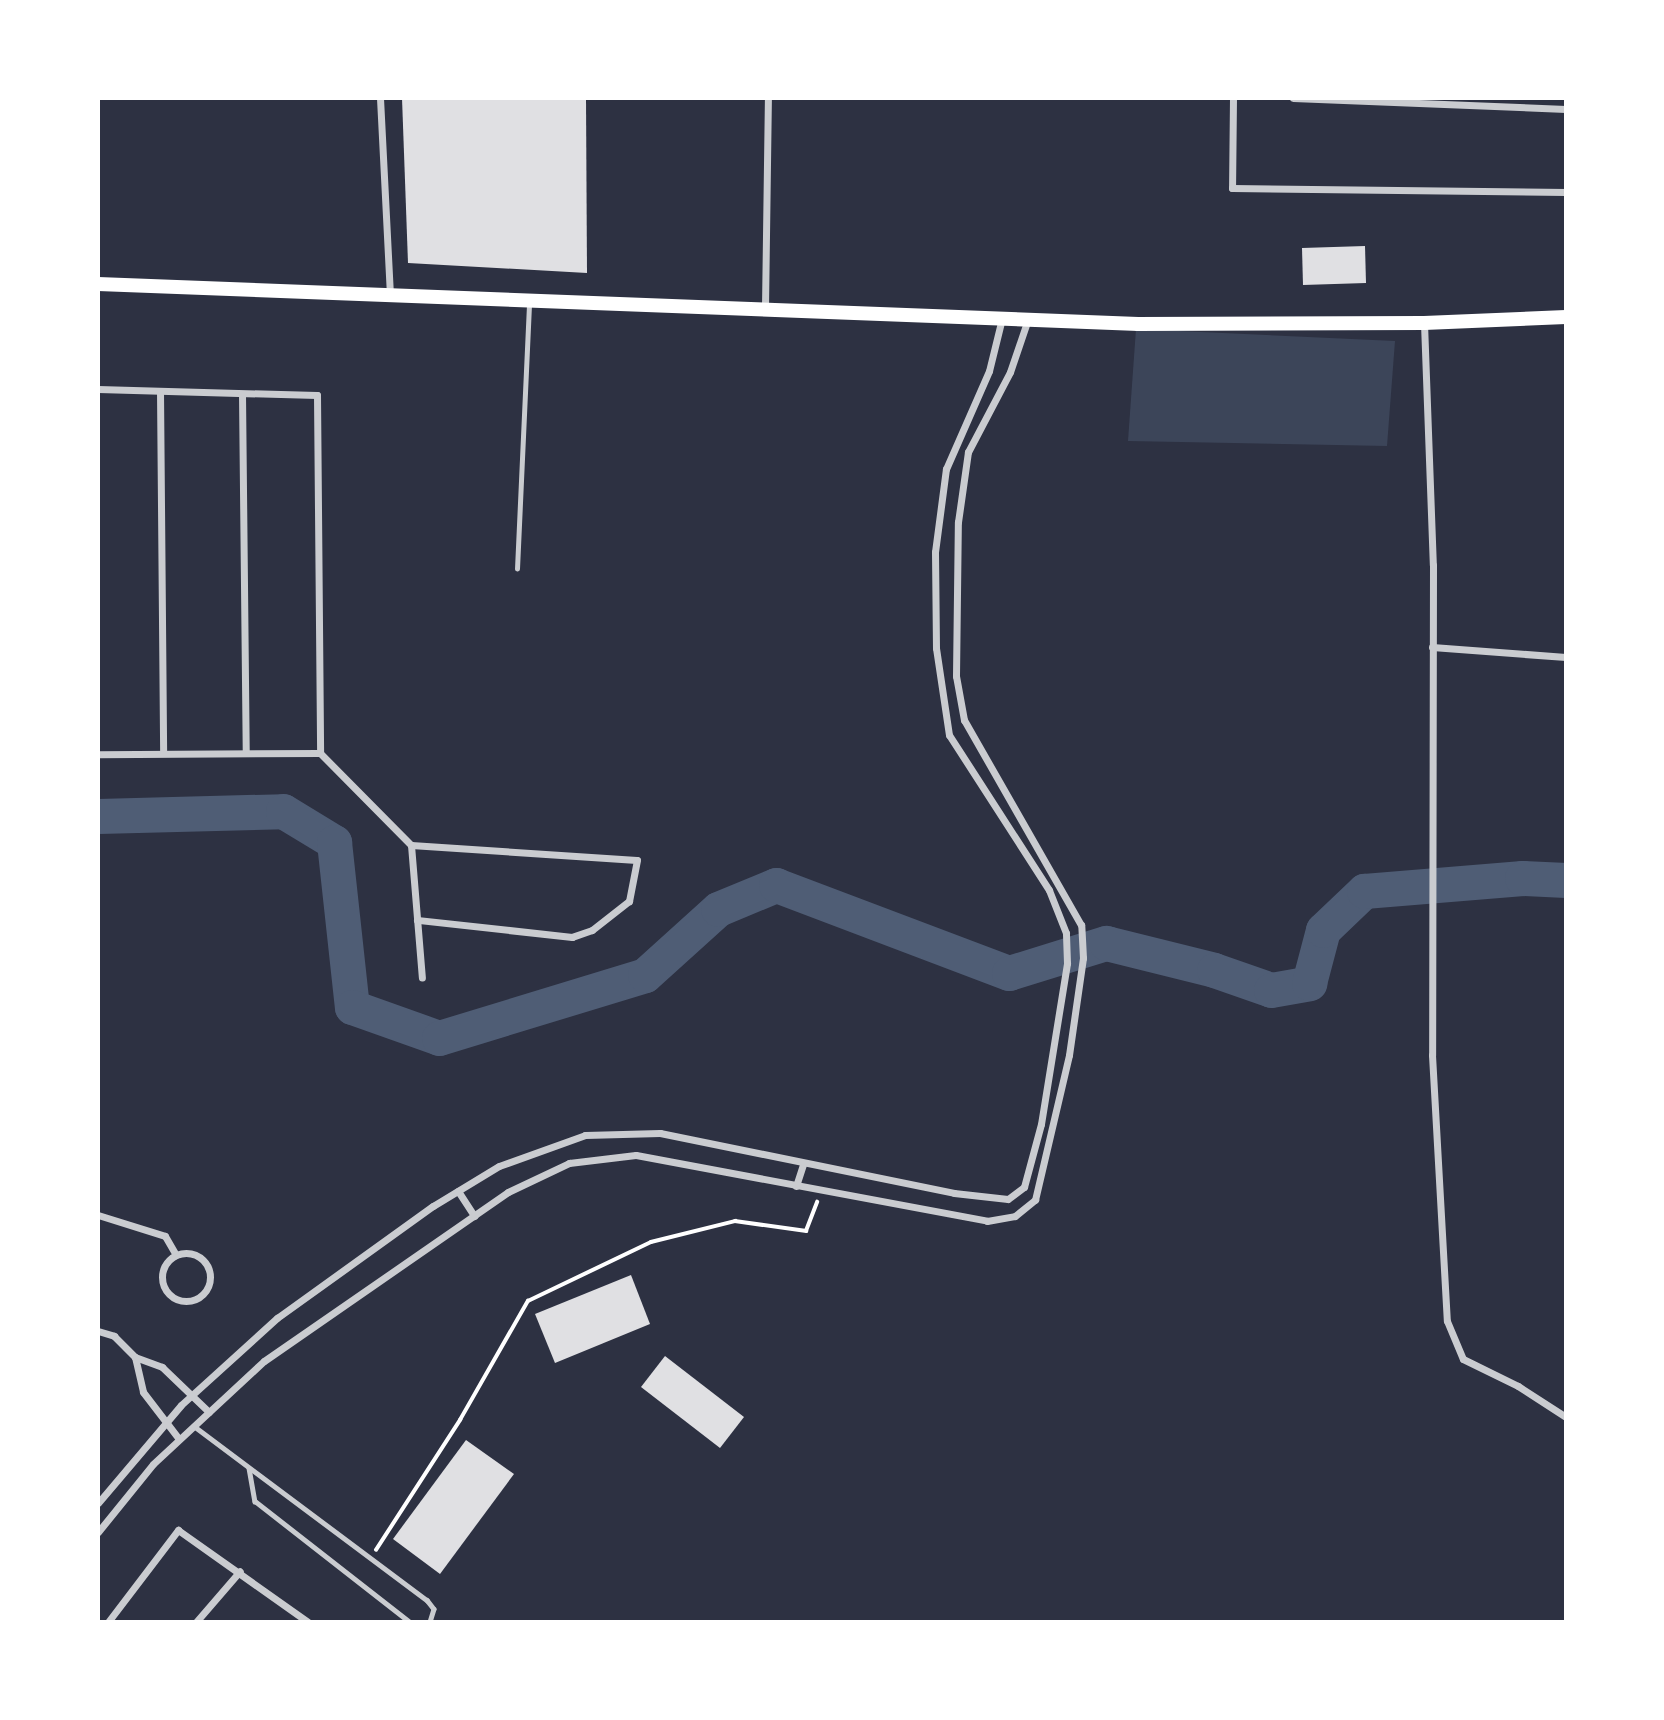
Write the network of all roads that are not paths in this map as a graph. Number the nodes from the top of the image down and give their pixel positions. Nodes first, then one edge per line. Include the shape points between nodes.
1 (380, 98) edge
2 (768, 98) edge
3 (1233, 98) edge
4 (1293, 98) edge
5 (1566, 109) edge
6 (1566, 192) edge
7 (98, 284) edge
8 (390, 294) junction
9 (529, 300) junction
10 (765, 307) junction
11 (1003, 316) junction
12 (1566, 317) edge
13 (1028, 318) junction
14 (1424, 323) junction
15 (98, 389) edge
16 (160, 391) junction
17 (242, 394) junction
18 (517, 569) dead end
19 (1432, 647) junction
20 (1566, 657) edge
21 (163, 752) junction
22 (246, 753) junction
23 (320, 753) junction
24 (98, 754) edge
25 (411, 845) junction
26 (417, 920) junction
27 (422, 978) dead end
28 (803, 1164) junction
29 (796, 1186) junction
30 (458, 1191) junction
31 (98, 1215) edge
32 (474, 1216) junction
33 (176, 1255) junction
34 (98, 1331) edge
35 (135, 1357) junction
36 (193, 1394) junction
37 (208, 1412) junction
38 (1566, 1416) edge
39 (165, 1423) junction
40 (194, 1426) junction
41 (179, 1440) junction
42 (248, 1467) junction
43 (98, 1503) edge
44 (98, 1532) edge
45 (240, 1571) junction
46 (108, 1622) edge
47 (196, 1622) edge
48 (308, 1622) edge
49 (410, 1622) edge
50 (430, 1622) edge

1 - 8 street
2 - 10 street
3 - 6 street via 1231,188
4 - 5 street
7 - 8 main road
8 - 9 main road
9 - 10 main road
9 - 18 lane
10 - 11 main road
11 - 13 main road
11 - 28 street via 989,371 946,469 934,552 936,648 949,735 1049,890 1066,933 1067,963 1041,1124 1024,1187 1008,1199
12 - 14 main road
13 - 14 main road via 1138,324
13 - 29 street via 1010,372 968,452 958,522 956,676 964,720 1082,925 1083,958 1069,1055 1035,1200 1015,1216 987,1221
14 - 19 street
15 - 16 street
16 - 17 street
16 - 21 street
17 - 22 street
17 - 23 street via 317,395
19 - 20 street
19 - 38 street via 1430,899 1439,1239 1447,1321 1463,1359
21 - 22 street
21 - 24 street
22 - 23 street
23 - 25 street
25 - 26 street
25 - 26 street via 637,860 629,901 592,930 572,937
26 - 27 street
28 - 29 street
28 - 30 street via 660,1133 585,1135 499,1166
29 - 32 street via 636,1155 569,1163 508,1192
30 - 32 street
30 - 36 street via 277,1318
31 - 33 street via 165,1236
32 - 37 street via 264,1360
33 - 33 street via 168,1262 162,1282 175,1299 196,1300 205,1294 211,1273 198,1256
34 - 35 street via 114,1336
35 - 36 street via 162,1367
35 - 39 street via 143,1392
36 - 37 street
36 - 39 street
37 - 40 street
39 - 41 street
39 - 43 street
40 - 41 street
40 - 42 lane
41 - 44 street via 153,1464
42 - 49 lane via 255,1501
42 - 50 lane via 432,1604
45 - 46 street via 178,1531
45 - 47 street
45 - 48 street

